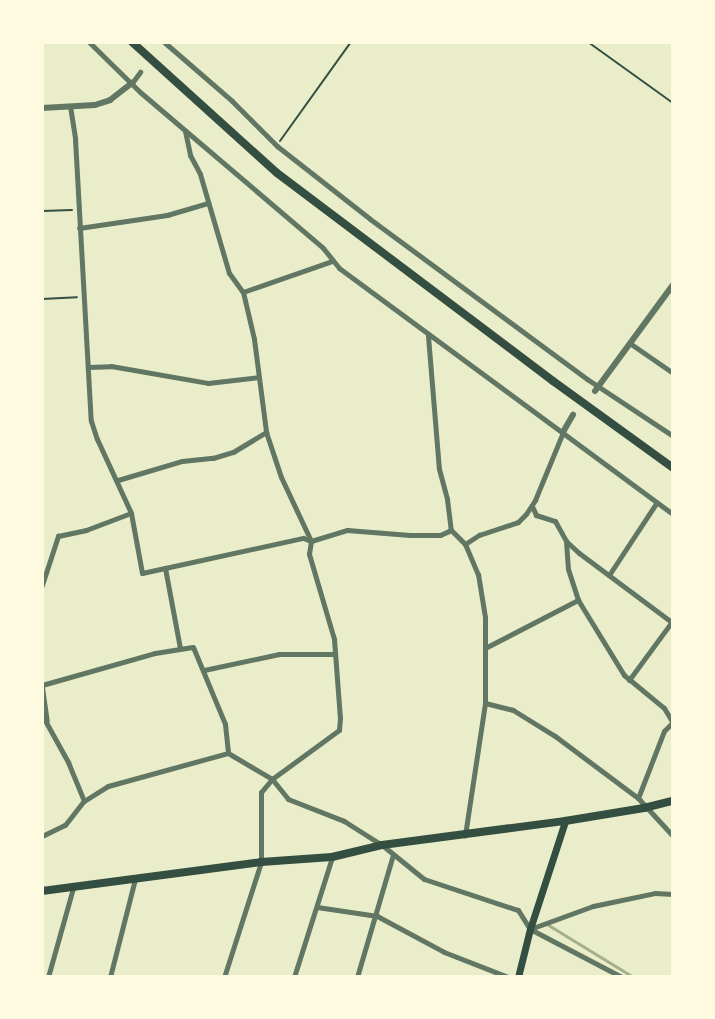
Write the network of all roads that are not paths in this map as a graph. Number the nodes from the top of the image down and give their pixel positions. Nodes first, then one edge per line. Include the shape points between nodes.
1 (89, 42) edge
2 (132, 42) edge
3 (166, 43) edge
4 (162, 49) dead end
5 (140, 72) dead end
6 (132, 83) junction
7 (70, 106) junction
8 (42, 108) edge
9 (185, 131) junction
10 (208, 203) junction
11 (79, 228) junction
12 (332, 261) junction
13 (673, 285) edge
14 (243, 292) junction
15 (428, 336) junction
16 (631, 344) junction
17 (88, 367) junction
18 (673, 373) edge
19 (259, 377) junction
20 (596, 388) junction
21 (573, 415) dead end
22 (266, 432) junction
23 (563, 432) junction
24 (673, 436) edge
25 (673, 468) edge
26 (118, 480) junction
27 (657, 502) junction
28 (532, 506) junction
29 (131, 513) junction
30 (673, 514) edge
31 (451, 530) junction
32 (311, 541) junction
33 (566, 541) junction
34 (465, 544) junction
35 (165, 568) junction
36 (609, 575) junction
37 (42, 585) edge
38 (578, 600) junction
39 (672, 622) edge
40 (180, 648) junction
41 (485, 648) junction
42 (335, 654) junction
43 (204, 670) junction
44 (629, 680) junction
45 (42, 686) edge
46 (485, 703) junction
47 (42, 715) edge
48 (673, 723) edge
49 (47, 724) junction
50 (228, 753) junction
51 (272, 779) junction
52 (638, 798) junction
53 (84, 801) junction
54 (673, 801) edge
55 (644, 808) junction
56 (565, 821) junction
57 (42, 836) edge
58 (465, 836) junction
59 (673, 836) edge
60 (382, 845) junction
61 (393, 855) junction
62 (332, 857) junction
63 (261, 862) junction
64 (135, 879) junction
65 (73, 888) junction
66 (42, 891) edge
67 (673, 894) edge
68 (317, 907) junction
69 (377, 916) junction
70 (530, 929) junction
71 (48, 977) edge
72 (110, 977) edge
73 (224, 977) edge
74 (294, 977) edge
75 (357, 977) edge
76 (508, 977) edge
77 (518, 977) edge
78 (622, 977) edge

1 - 6 street
2 - 25 highway via 277,173
3 - 4 street
3 - 20 street via 277,146
5 - 6 street
6 - 7 street via 110,100
6 - 9 street
7 - 8 street
7 - 11 street
9 - 10 street
9 - 12 street via 323,248
10 - 11 street via 167,215
10 - 14 street via 229,273
11 - 17 street
12 - 14 street
12 - 15 street
13 - 16 street
14 - 19 street
15 - 23 street
15 - 31 street via 439,469
16 - 18 street
16 - 20 street
17 - 19 street via 111,366 208,382
17 - 26 street via 92,421
19 - 22 street
20 - 24 street
21 - 23 street
22 - 26 street via 233,452 182,461
22 - 32 street via 281,477
23 - 27 street
23 - 28 street
26 - 29 street
27 - 30 street
27 - 36 street
28 - 33 street via 536,515 555,521
28 - 34 street via 518,522
29 - 35 street via 142,573
29 - 37 street via 58,536
31 - 32 street via 410,535 346,530
31 - 34 street
32 - 35 street via 303,538
32 - 42 street via 309,554
33 - 36 street
33 - 38 street via 568,569
34 - 41 street via 478,574
35 - 40 street
36 - 39 street
38 - 41 street
38 - 44 street
39 - 44 street
40 - 43 street via 193,647
40 - 45 street
41 - 46 street
42 - 43 street via 279,654
42 - 51 street via 339,730
43 - 50 street via 225,724
44 - 48 street via 664,708
45 - 49 street
46 - 52 street via 529,719
46 - 58 street
47 - 49 street
48 - 52 street via 664,731
49 - 53 street
50 - 51 street
50 - 53 street via 108,786
51 - 60 street via 288,799 344,821
51 - 63 street via 261,792
52 - 55 street
53 - 57 street via 65,825
54 - 55 highway
55 - 56 highway
55 - 59 street
56 - 58 highway
56 - 70 main road
58 - 60 highway
60 - 61 street
60 - 62 highway
61 - 69 street
61 - 70 street via 424,879 518,910
62 - 63 highway
62 - 68 street
63 - 64 highway
63 - 73 street
64 - 65 highway
64 - 72 street
65 - 66 highway
65 - 71 street
67 - 70 street via 655,893 594,906
68 - 69 street
68 - 74 street
69 - 75 street
69 - 76 street via 444,952
70 - 77 main road
70 - 78 street

